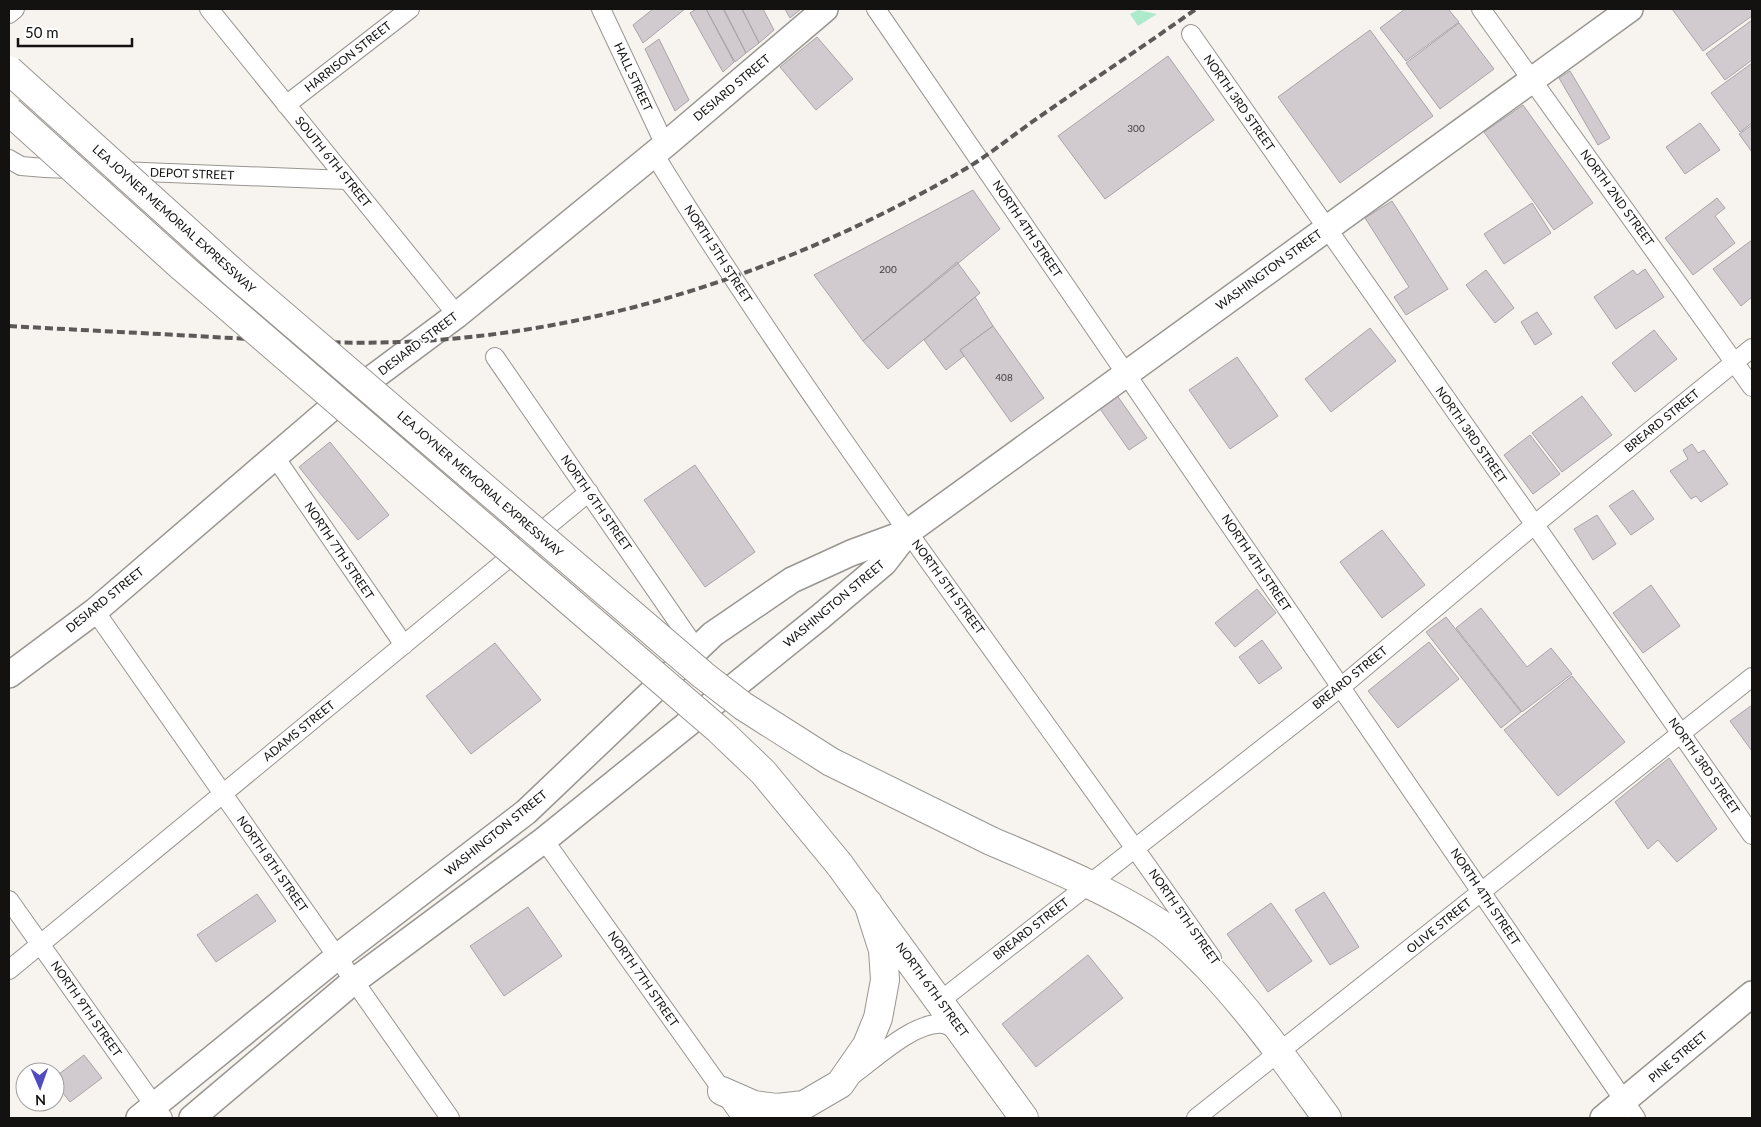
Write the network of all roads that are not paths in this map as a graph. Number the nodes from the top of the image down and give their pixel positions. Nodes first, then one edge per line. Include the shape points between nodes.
1 (15, 9) edge
2 (209, 9) edge
3 (410, 9) edge
4 (601, 9) edge
5 (825, 9) edge
6 (876, 9) edge
7 (1481, 9) edge
8 (1630, 9) edge
9 (9, 14) edge
10 (1191, 34) dead end
11 (9, 70) edge
12 (1532, 80) junction
13 (286, 105) junction
14 (9, 111) edge
15 (659, 149) junction
16 (9, 159) edge
17 (347, 180) junction
18 (1327, 228) junction
19 (457, 315) junction
20 (1752, 348) edge
21 (494, 357) dead end
22 (1735, 362) junction
23 (1126, 374) junction
24 (1752, 387) edge
25 (275, 457) junction
26 (589, 492) junction
27 (1534, 525) junction
28 (908, 532) junction
29 (95, 610) junction
30 (404, 645) junction
31 (697, 650) junction
32 (9, 674) edge
33 (1752, 676) edge
34 (1340, 687) junction
35 (1681, 734) junction
36 (222, 793) junction
37 (1752, 835) edge
38 (544, 840) junction
39 (992, 840) joint
40 (1135, 847) junction
41 (1087, 885) junction
42 (1481, 892) junction
43 (9, 900) edge
44 (868, 903) junction
45 (40, 945) junction
46 (337, 957) junction
47 (9, 970) edge
48 (354, 981) junction
49 (1752, 994) edge
50 (940, 1001) junction
51 (1252, 1014) junction
52 (968, 1039) junction
53 (1280, 1053) junction
54 (840, 1084) junction
55 (722, 1091) junction
56 (1630, 1110) edge
57 (152, 1114) edge
58 (192, 1118) edge
59 (450, 1118) edge
60 (742, 1118) edge
61 (799, 1118) edge
62 (1024, 1118) edge
63 (1196, 1118) edge
64 (1327, 1118) edge
65 (1603, 1118) edge

1 - 9 street
2 - 13 street, SOUTH 6TH STREET
3 - 13 street, HARRISON STREET
4 - 15 street, HALL STREET
5 - 15 street, DESIARD STREET
6 - 23 street, NORTH 4TH STREET
7 - 12 street, NORTH 2ND STREET
8 - 12 street, WASHINGTON STREET
10 - 18 street, NORTH 3RD STREET
11 - 39 main road, LEA JOYNER MEMORIAL EXPRESSWAY, bridge via 236,275 743,706 831,762
12 - 18 street, WASHINGTON STREET
12 - 22 street, NORTH 2ND STREET
13 - 17 street, SOUTH 6TH STREET
14 - 44 main road, NORTH 6TH STREET, bridge via 182,268 719,730 763,772
15 - 19 street, DESIARD STREET
15 - 28 street, NORTH 5TH STREET via 716,254
16 - 17 street, DEPOT STREET via 21,166 45,168
17 - 19 street, SOUTH 6TH STREET
18 - 23 street, WASHINGTON STREET
18 - 27 street, NORTH 3RD STREET
19 - 25 street, DESIARD STREET via 328,411
20 - 22 street, BREARD STREET
21 - 26 street, NORTH 6TH STREET
22 - 24 street, NORTH 2ND STREET
22 - 27 street, BREARD STREET
23 - 28 street, WASHINGTON STREET
23 - 34 street, NORTH 4TH STREET
25 - 29 street, DESIARD STREET
25 - 30 street, NORTH 7TH STREET
26 - 30 street, ADAMS STREET
26 - 31 street, NORTH 6TH STREET
27 - 34 street, BREARD STREET
27 - 35 street, NORTH 3RD STREET
28 - 31 street, WASHINGTON STREET via 792,580 713,634
28 - 38 street, WASHINGTON STREET via 884,563
28 - 40 street, NORTH 5TH STREET
29 - 32 street, DESIARD STREET
29 - 36 street, NORTH 8TH STREET
30 - 36 street, ADAMS STREET
31 - 46 street, WASHINGTON STREET via 526,812
33 - 35 street, OLIVE STREET
34 - 40 street, BREARD STREET
34 - 42 street, NORTH 4TH STREET
35 - 37 street, NORTH 3RD STREET
35 - 42 street, OLIVE STREET
36 - 45 street, ADAMS STREET
36 - 46 street, NORTH 8TH STREET
38 - 48 street, WASHINGTON STREET
38 - 55 street, NORTH 7TH STREET
39 - 41 main road, NORTH 5TH STREET
40 - 41 street, BREARD STREET
40 - 51 street, NORTH 5TH STREET
41 - 50 street, BREARD STREET
41 - 51 main road, NORTH 5TH STREET via 1159,923 1186,945
42 - 53 street, OLIVE STREET
42 - 56 street, NORTH 4TH STREET
43 - 45 street, NORTH 9TH STREET
44 - 50 main road, NORTH 6TH STREET
44 - 54 main road via 883,950 885,980 878,1018 867,1045
45 - 47 street, ADAMS STREET
45 - 57 street, NORTH 9TH STREET
46 - 48 street, NORTH 8TH STREET
46 - 57 street, WASHINGTON STREET
48 - 58 street, WASHINGTON STREET
48 - 59 street, NORTH 8TH STREET
49 - 56 street, PINE STREET
50 - 52 main road, NORTH 6TH STREET
51 - 53 main road, NORTH 5TH STREET
52 - 54 street via 945,1024 926,1025
52 - 62 main road, NORTH 6TH STREET
53 - 63 street, OLIVE STREET
53 - 64 main road, NORTH 5TH STREET
54 - 55 main road via 804,1104 777,1108 754,1105
54 - 61 street
55 - 60 street, NORTH 7TH STREET
56 - 65 street, PINE STREET

